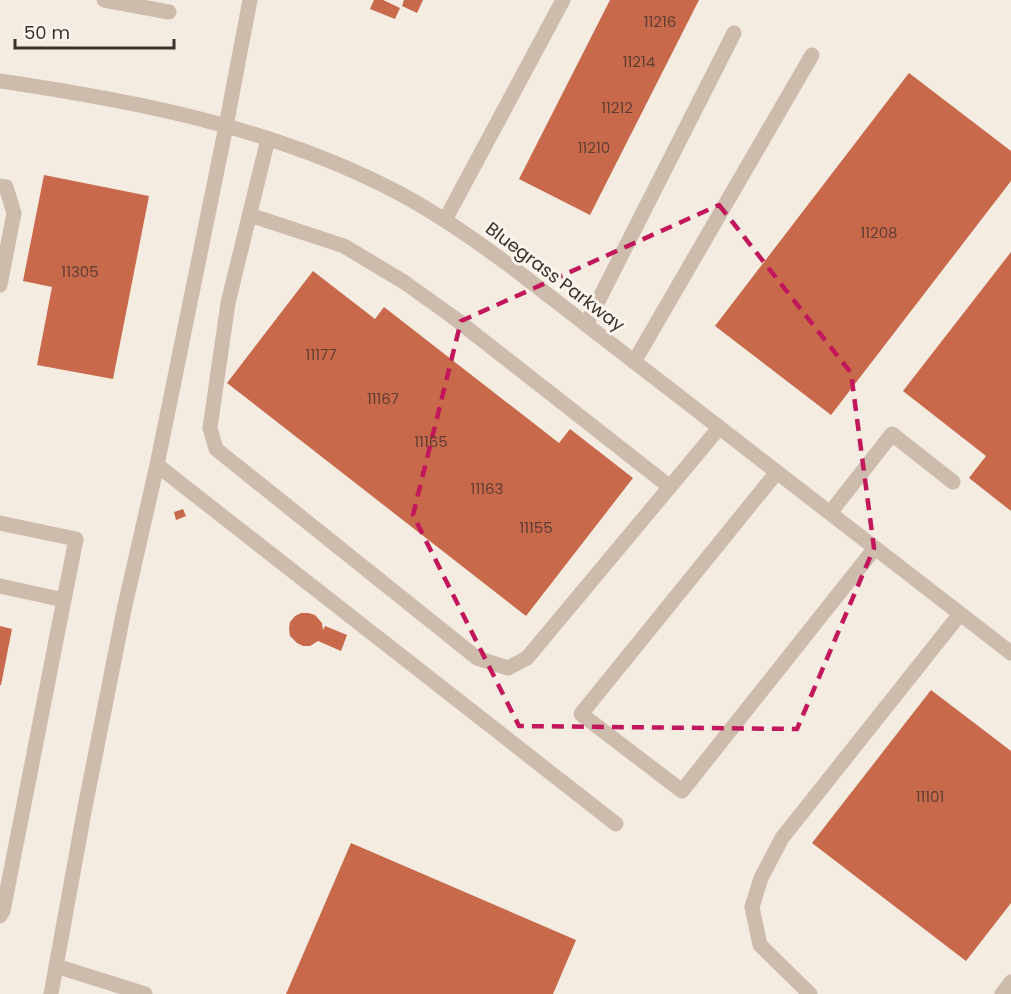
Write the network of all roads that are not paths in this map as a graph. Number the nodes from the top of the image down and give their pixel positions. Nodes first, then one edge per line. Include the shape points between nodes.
1 (104, 0) edge
2 (250, 0) edge
3 (563, 0) edge
4 (169, 12) dead end
5 (734, 33) dead end
6 (812, 55) dead end
7 (0, 81) edge
8 (226, 126) junction
9 (268, 139) junction
10 (0, 186) edge
11 (250, 215) junction
12 (445, 220) junction
13 (0, 285) edge
14 (586, 325) junction
15 (634, 362) junction
16 (719, 428) junction
17 (157, 465) junction
18 (777, 472) junction
19 (953, 482) dead end
20 (670, 487) junction
21 (830, 513) junction
22 (0, 523) edge
23 (875, 548) junction
24 (0, 586) edge
25 (64, 600) junction
26 (960, 614) junction
27 (1011, 653) edge
28 (616, 824) dead end
29 (0, 916) edge
30 (56, 966) junction
31 (1011, 982) edge
32 (51, 994) edge
33 (145, 994) edge
34 (810, 994) edge
35 (1002, 994) edge

1 - 4 street
2 - 8 street
3 - 12 street
5 - 14 street
6 - 15 street
7 - 8 street, Bluegrass Parkway via 89,94
8 - 9 street, Bluegrass Parkway
8 - 17 street
9 - 11 street
9 - 12 street, Bluegrass Parkway via 355,171
10 - 13 street via 6,187 14,213
11 - 20 street via 344,246 404,282
11 - 20 street via 228,303 218,371 210,428 216,449 477,658 508,668 527,658
12 - 14 street, Bluegrass Parkway
14 - 15 street, Bluegrass Parkway
15 - 16 street, Bluegrass Parkway
16 - 18 street, Bluegrass Parkway
16 - 20 street
17 - 28 street
17 - 30 street via 89,783
18 - 21 street, Bluegrass Parkway
18 - 23 street via 581,714 682,791
19 - 21 street via 892,434
21 - 23 street, Bluegrass Parkway
22 - 25 street via 76,540
23 - 26 street, Bluegrass Parkway
24 - 25 street
25 - 29 street
26 - 27 street, Bluegrass Parkway
26 - 34 street via 782,838 761,878 752,907 760,945
30 - 32 street
30 - 33 street
31 - 35 street

